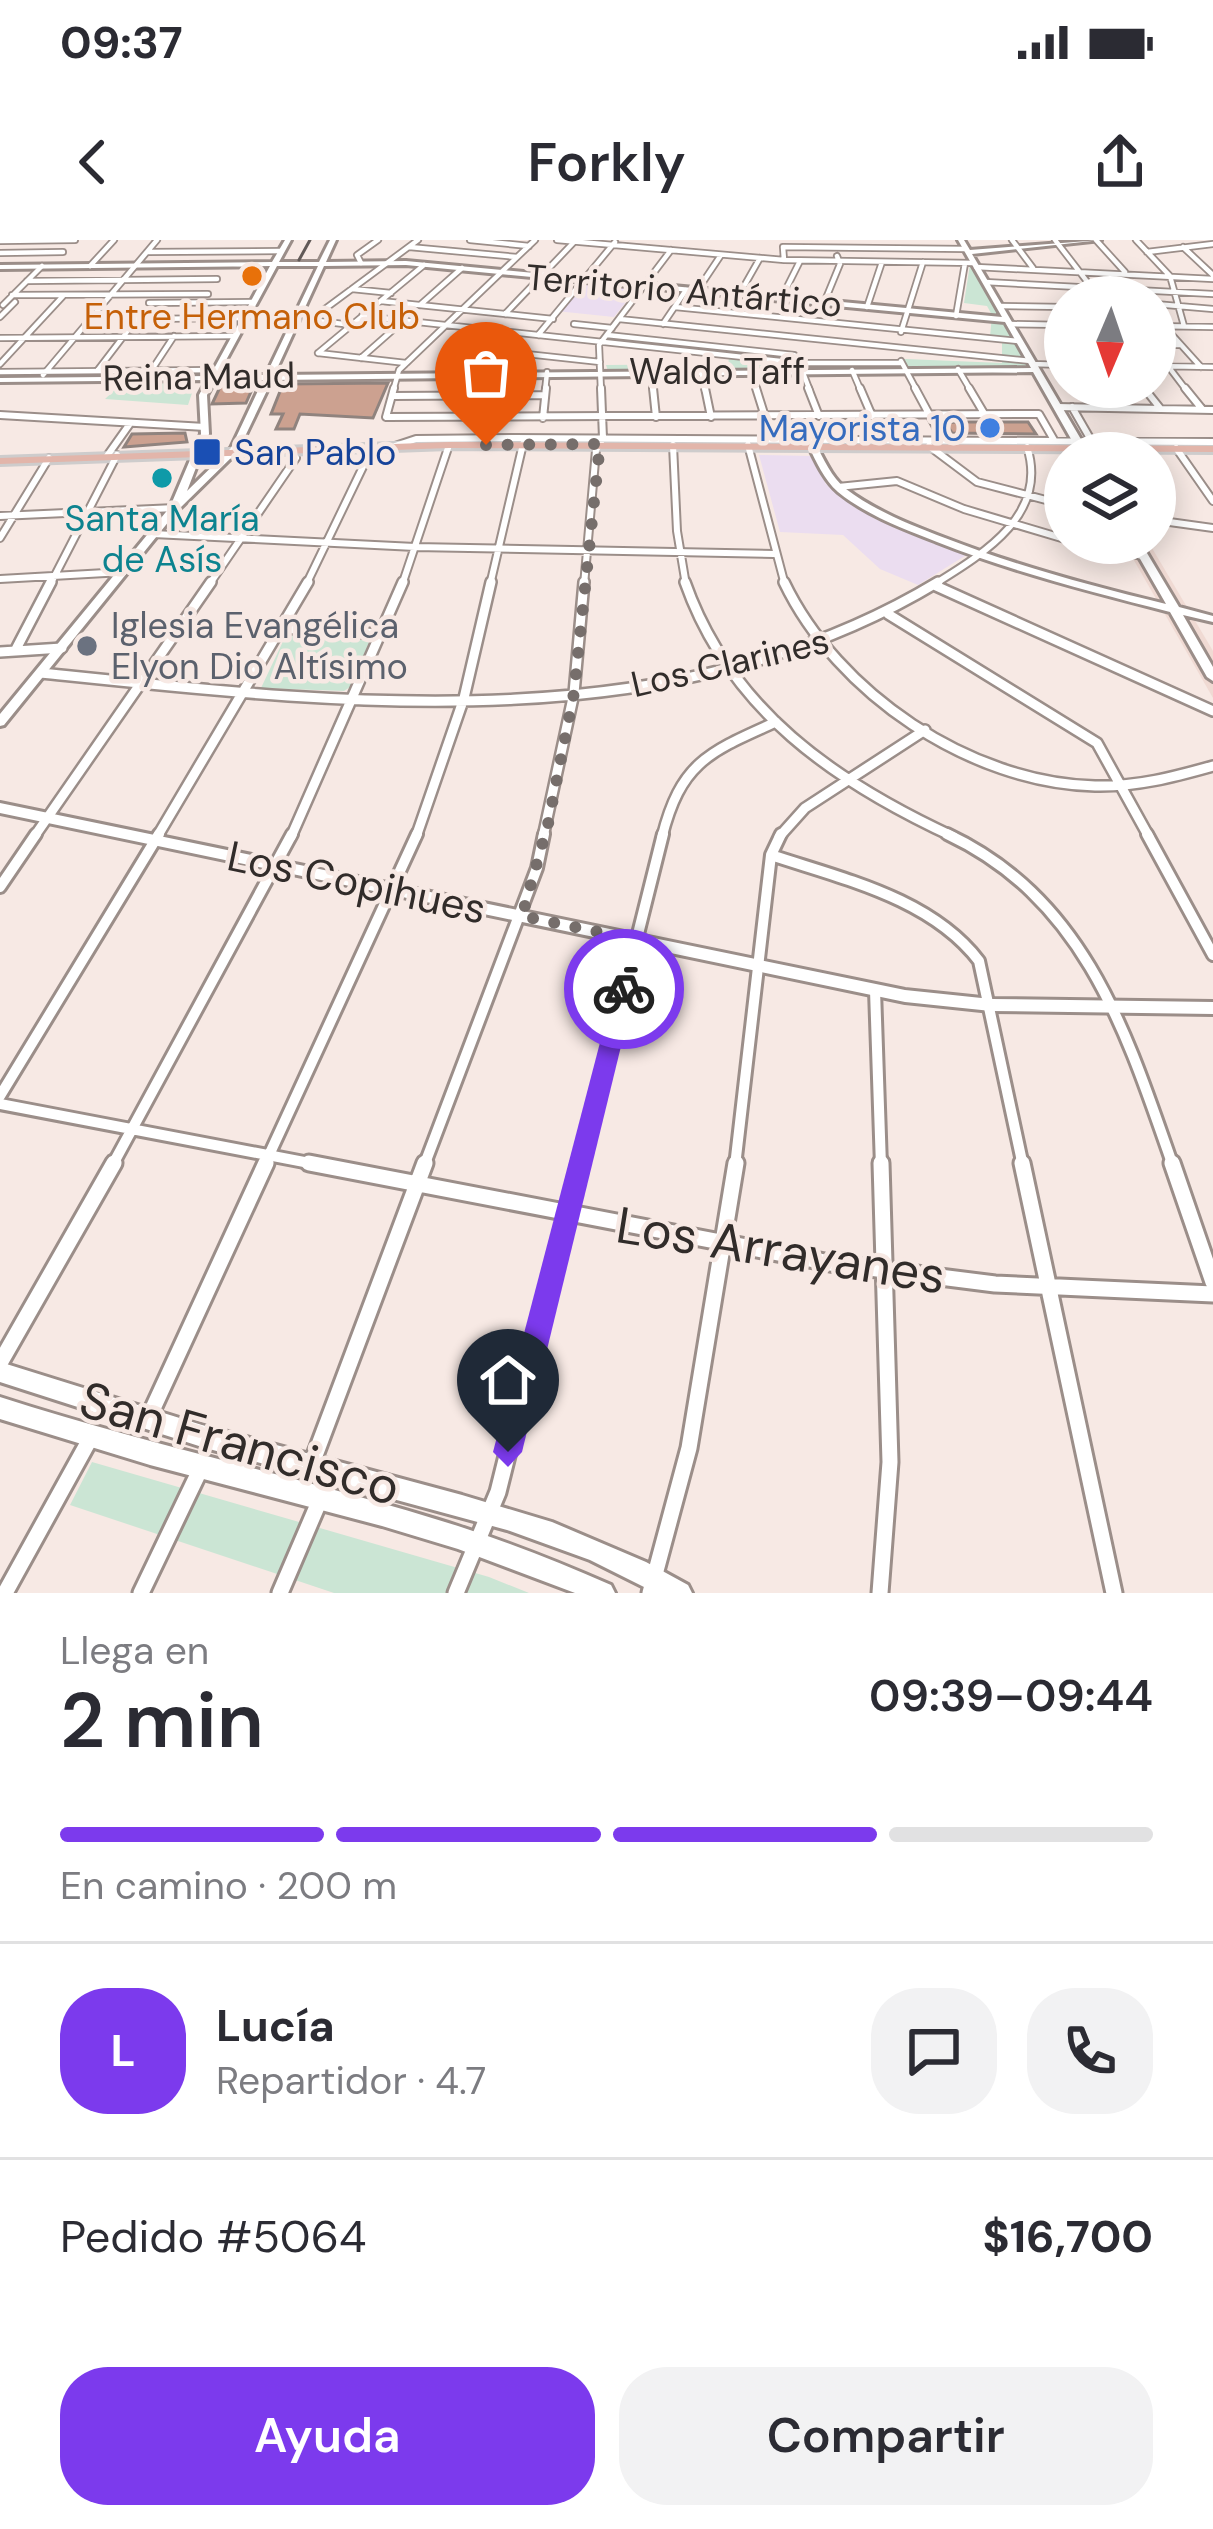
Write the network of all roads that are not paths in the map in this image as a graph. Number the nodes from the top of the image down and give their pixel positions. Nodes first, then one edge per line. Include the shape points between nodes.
1 (75, 240) edge
2 (114, 240) edge
3 (157, 240) edge
4 (198, 240) edge
5 (265, 240) edge
6 (288, 240) edge
7 (333, 240) edge
8 (378, 240) edge
9 (418, 240) edge
10 (470, 240) edge
11 (557, 240) edge
12 (709, 240) edge
13 (961, 240) edge
14 (1097, 240) edge
15 (1136, 240) edge
16 (0, 241) edge
17 (531, 242) edge
18 (574, 242) edge
19 (1057, 242) edge
20 (615, 243) edge
21 (1015, 244) edge
22 (1213, 244) edge
23 (1184, 247) junction
24 (409, 248) junction
25 (834, 248) junction
26 (282, 250) junction
27 (671, 250) junction
28 (147, 251) junction
29 (190, 251) junction
30 (236, 251) junction
31 (259, 251) junction
32 (1147, 251) junction
33 (63, 252) junction
34 (0, 253) edge
35 (704, 253) junction
36 (721, 254) junction
37 (517, 257) junction
38 (760, 258) junction
39 (970, 259) junction
40 (784, 260) junction
41 (800, 261) junction
42 (839, 261) junction
43 (882, 262) junction
44 (923, 262) junction
45 (361, 263) junction
46 (386, 263) junction
47 (274, 264) junction
48 (322, 264) junction
49 (226, 265) junction
50 (424, 265) junction
51 (45, 266) junction
52 (90, 266) junction
53 (135, 266) junction
54 (0, 267) edge
55 (462, 268) junction
56 (1033, 268) junction
57 (1078, 269) junction
58 (501, 272) junction
59 (1125, 272) junction
60 (541, 276) junction
61 (1083, 276) edge
62 (1170, 276) joint
63 (1176, 276) edge
64 (1213, 277) edge
65 (217, 279) junction
66 (123, 280) junction
67 (581, 280) junction
68 (27, 281) junction
69 (985, 282) junction
70 (1042, 283) joint
71 (1044, 285) edge
72 (644, 286) junction
73 (351, 288) junction
74 (686, 290) junction
75 (1176, 290) edge
76 (697, 291) junction
77 (391, 292) junction
78 (110, 294) junction
79 (155, 294) junction
80 (208, 294) junction
81 (1213, 294) edge
82 (739, 295) junction
83 (61, 298) junction
84 (1176, 298) edge
85 (15, 299) junction
86 (781, 299) junction
87 (794, 300) junction
88 (381, 301) junction
89 (202, 302) junction
90 (227, 302) junction
91 (253, 302) junction
92 (149, 303) junction
93 (824, 303) junction
94 (1, 304) edge
95 (420, 305) junction
96 (999, 306) junction
97 (1178, 306) junction
98 (675, 307) junction
99 (867, 307) junction
100 (1044, 307) edge
101 (462, 309) junction
102 (1213, 309) edge
103 (908, 311) junction
104 (505, 314) junction
105 (0, 316) edge
106 (362, 316) junction
107 (956, 316) junction
108 (244, 317) junction
109 (218, 318) junction
110 (785, 318) junction
111 (137, 319) junction
112 (553, 319) junction
113 (619, 319) junction
114 (403, 321) junction
115 (1008, 322) junction
116 (574, 324) dead end
117 (663, 324) junction
118 (1044, 324) edge
119 (352, 325) junction
120 (446, 326) junction
121 (1176, 326) edge
122 (1184, 326) junction
123 (1212, 328) edge
124 (902, 329) junction
125 (488, 330) junction
126 (609, 331) junction
127 (732, 331) junction
128 (538, 335) junction
129 (777, 335) junction
130 (174, 336) junction
131 (207, 336) junction
132 (234, 336) junction
133 (74, 337) junction
134 (123, 337) junction
135 (0, 338) edge
136 (24, 338) junction
137 (1176, 340) edge
138 (1019, 341) junction
139 (601, 342) junction
140 (1176, 345) edge
141 (1181, 345) junction
142 (897, 347) junction
143 (472, 348) junction
144 (721, 351) junction
145 (693, 352) junction
146 (361, 358) junction
147 (406, 363) junction
148 (1033, 365) junction
149 (1044, 365) edge
150 (904, 366) junction
151 (600, 367) junction
152 (1176, 367) edge
153 (958, 369) junction
154 (1208, 369) edge
155 (151, 370) junction
156 (802, 370) junction
157 (852, 370) junction
158 (97, 371) junction
159 (651, 371) junction
160 (697, 371) junction
161 (752, 371) junction
162 (0, 372) edge
163 (547, 372) junction
164 (399, 373) junction
165 (448, 373) junction
166 (213, 374) junction
167 (42, 375) junction
168 (270, 375) junction
169 (1176, 376) edge
170 (1044, 383) edge
171 (446, 395) junction
172 (545, 395) junction
173 (393, 396) junction
174 (1119, 408) edge
175 (1160, 409) joint
176 (1202, 410) junction
177 (1213, 410) edge
178 (930, 415) junction
179 (985, 415) junction
180 (0, 416) edge
181 (765, 416) junction
182 (819, 416) junction
183 (872, 416) junction
184 (711, 417) junction
185 (441, 418) junction
186 (543, 418) junction
187 (602, 418) junction
188 (656, 418) junction
189 (129, 424) junction
190 (205, 427) junction
191 (1049, 432) edge
192 (772, 439) junction
193 (943, 440) junction
194 (1044, 440) edge
195 (601, 441) junction
196 (523, 444) junction
197 (449, 445) junction
198 (673, 445) junction
199 (748, 445) junction
200 (812, 445) junction
201 (1176, 445) edge
202 (1213, 445) edge
203 (373, 446) junction
204 (395, 446) junction
205 (929, 446) junction
206 (1044, 446) edge
207 (1027, 447) junction
208 (1176, 448) joint
209 (233, 451) junction
210 (196, 452) junction
211 (112, 455) junction
212 (49, 458) junction
213 (296, 458) dead end
214 (0, 461) edge
215 (838, 487) junction
216 (1029, 498) junction
217 (1044, 501) edge
218 (1213, 501) edge
219 (175, 508) junction
220 (88, 512) junction
221 (0, 516) edge
222 (14, 516) junction
223 (1176, 523) edge
224 (1012, 524) junction
225 (1213, 528) edge
226 (1044, 533) edge
227 (153, 534) junction
228 (0, 538) edge
229 (243, 539) junction
230 (328, 544) junction
231 (415, 548) junction
232 (501, 550) junction
233 (589, 552) junction
234 (983, 552) junction
235 (680, 554) junction
236 (774, 554) junction
237 (1148, 564) edge
238 (122, 572) junction
239 (54, 575) junction
240 (0, 578) edge
241 (936, 586) junction
242 (1174, 609) junction
243 (888, 614) junction
244 (1213, 619) edge
245 (281, 628) junction
246 (381, 634) junction
247 (822, 644) junction
248 (62, 648) junction
249 (15, 651) junction
250 (0, 652) edge
251 (727, 669) junction
252 (41, 673) junction
253 (1213, 677) edge
254 (143, 683) junction
255 (246, 692) junction
256 (574, 693) junction
257 (355, 697) junction
258 (464, 698) junction
259 (1213, 711) edge
260 (0, 722) edge
261 (776, 722) junction
262 (926, 730) junction
263 (1213, 766) edge
264 (847, 781) junction
265 (1123, 787) junction
266 (0, 808) edge
267 (50, 818) junction
268 (158, 841) junction
269 (771, 855) junction
270 (277, 866) junction
271 (0, 887) edge
272 (396, 890) junction
273 (522, 916) junction
274 (637, 940) junction
275 (1213, 955) edge
276 (762, 966) junction
277 (875, 990) junction
278 (991, 1004) junction
279 (1109, 1006) junction
280 (1213, 1008) edge
281 (0, 1100) edge
282 (130, 1130) junction
283 (271, 1156) junction
284 (420, 1185) junction
285 (568, 1214) junction
286 (724, 1243) junction
287 (884, 1271) junction
288 (1213, 1282) edge
289 (1050, 1288) junction
290 (1213, 1294) edge
291 (0, 1367) edge
292 (0, 1408) edge
293 (147, 1421) junction
294 (90, 1439) junction
295 (311, 1466) junction
296 (200, 1470) junction
297 (319, 1502) junction
298 (490, 1513) junction
299 (475, 1544) junction
300 (653, 1586) edge
301 (5, 1593) edge
302 (140, 1593) edge
303 (280, 1593) edge
304 (456, 1593) edge
305 (603, 1593) edge
306 (680, 1593) edge
307 (880, 1593) edge
308 (1114, 1593) edge

1 - 16 street
1 - 33 street
2 - 52 street
3 - 28 street
4 - 29 street
5 - 31 street
6 - 26 street
7 - 48 street
8 - 45 street via 357,255
9 - 24 street
10 - 17 street
11 - 18 street
12 - 35 street
13 - 39 street
14 - 19 street
14 - 59 street
15 - 32 street
17 - 37 street
18 - 20 street
18 - 60 street
19 - 21 street
19 - 57 street
20 - 27 street
20 - 67 street
21 - 39 street
21 - 56 street
22 - 23 street
23 - 32 street
23 - 64 street
24 - 37 street
24 - 46 street
25 - 39 street
25 - 40 street via 782,247
25 - 42 street
26 - 31 street
26 - 47 street
27 - 35 street
27 - 72 street
28 - 29 street
28 - 53 street
29 - 30 street
30 - 31 street
30 - 49 street
32 - 62 street
33 - 34 street
33 - 51 street
35 - 36 street
36 - 38 street
36 - 76 street
37 - 58 street
38 - 40 street
38 - 82 street
39 - 44 street
39 - 56 street
39 - 69 street
39 - 107 street
40 - 41 street
41 - 42 street
41 - 86 street
42 - 43 street
42 - 93 street
43 - 44 street
43 - 99 street
44 - 103 street
45 - 46 street, Territorio Antártico
45 - 48 street, Territorio Antártico
46 - 50 street, Territorio Antártico
46 - 73 street
47 - 48 street, Territorio Antártico
47 - 49 street, Territorio Antártico
47 - 91 street
48 - 168 street
49 - 53 street, Territorio Antártico
49 - 65 street
50 - 55 street, Territorio Antártico
50 - 77 street
51 - 52 street, Territorio Antártico
51 - 54 street, Territorio Antártico
51 - 68 street
52 - 53 street, Territorio Antártico
53 - 66 street
55 - 58 street, Territorio Antártico
55 - 95 street
56 - 57 street
57 - 59 street
57 - 61 street
58 - 60 street, Territorio Antártico
58 - 101 street
59 - 62 street
60 - 67 street, Territorio Antártico
60 - 104 street
63 - 64 street
65 - 66 street
65 - 80 street
66 - 68 street
66 - 78 street
67 - 72 street, Territorio Antártico
67 - 112 street
68 - 85 street
69 - 70 street
69 - 96 street
70 - 71 street
72 - 74 street, Territorio Antártico
72 - 113 street
73 - 77 street
73 - 119 street via 310,320
74 - 76 street, Territorio Antártico
74 - 98 street
75 - 81 street
76 - 82 street, Territorio Antártico
77 - 88 street
78 - 79 street
78 - 83 street
78 - 133 street
79 - 80 street
79 - 92 street
80 - 89 street
82 - 86 street, Territorio Antártico
83 - 85 street
83 - 136 street
84 - 97 street
85 - 94 street
85 - 105 street
86 - 87 street, Territorio Antártico
87 - 93 street, Territorio Antártico
87 - 110 street
88 - 95 street
88 - 106 street
89 - 90 street
89 - 92 street
90 - 91 street
90 - 109 street
91 - 108 street
92 - 111 street
93 - 99 street, Territorio Antártico
95 - 101 street
96 - 100 street
96 - 115 street
97 - 102 street
97 - 122 street
98 - 110 street
98 - 117 street
99 - 103 street, Territorio Antártico
101 - 104 street
101 - 120 street
103 - 107 street, Territorio Antártico
103 - 124 street
104 - 112 street
106 - 114 street
106 - 119 street
107 - 115 street, Territorio Antártico
108 - 109 street
108 - 132 street
109 - 111 street
109 - 131 street
110 - 124 street
110 - 129 street
111 - 134 street
112 - 128 street
113 - 117 street
113 - 126 street
114 - 120 street
114 - 146 street
115 - 118 street, Territorio Antártico
115 - 138 street
116 - 126 street
117 - 127 street
119 - 146 street via 318,353
120 - 125 street
120 - 147 street
121 - 122 street
122 - 123 street
124 - 138 street
124 - 142 street
125 - 128 street
125 - 143 street
126 - 139 street
126 - 144 street
127 - 129 street
127 - 144 street
128 - 139 street
129 - 142 street
130 - 131 street
130 - 134 street
130 - 155 street
131 - 132 street
132 - 166 street
133 - 134 street
133 - 136 street
133 - 167 street
134 - 158 street
135 - 136 street
136 - 162 street
137 - 141 street
138 - 148 street
139 - 145 street
139 - 151 street
140 - 141 street
141 - 154 street
142 - 148 street
142 - 150 street
143 - 151 street
143 - 165 street
144 - 145 street
144 - 150 street
145 - 160 street
146 - 147 street
147 - 164 street
148 - 149 street, Waldo Taff
148 - 153 street, Waldo Taff
148 - 170 street
150 - 153 street, Waldo Taff
150 - 157 street, Waldo Taff
150 - 178 street
151 - 159 street, Waldo Taff
151 - 163 street, Waldo Taff
151 - 187 street
152 - 154 street
153 - 179 street
155 - 158 street, Reina Maud
155 - 166 street, Reina Maud
156 - 157 street, Waldo Taff
156 - 161 street, Waldo Taff
156 - 182 street
157 - 183 street
158 - 167 street, Reina Maud
159 - 160 street, Waldo Taff
159 - 188 street
160 - 161 street, Waldo Taff
160 - 184 street
161 - 181 street
162 - 167 street, Reina Maud
163 - 165 street, Waldo Taff
163 - 172 street
164 - 165 street, Waldo Taff
164 - 168 street, Reina Maud
164 - 173 street
166 - 167 street, Reina Maud
166 - 168 street, Reina Maud
166 - 190 street via 202,399
168 - 209 street
169 - 176 street
171 - 172 street
171 - 173 street
171 - 185 street
172 - 186 street
173 - 185 street via 386,418
174 - 175 street
175 - 176 street
176 - 177 street
178 - 179 street
178 - 183 street
178 - 193 street
179 - 191 street via 1039,414
180 - 189 street
181 - 182 street
181 - 184 street
181 - 192 street
182 - 183 street
184 - 188 street
185 - 186 street
186 - 187 street
187 - 188 street
187 - 195 street
189 - 190 street
189 - 211 street
190 - 210 street
192 - 193 street
192 - 195 street
193 - 194 street
195 - 196 main road
195 - 198 main road
195 - 204 street via 422,439
195 - 233 street
196 - 197 main road
196 - 232 street
197 - 204 main road
197 - 231 street
198 - 199 main road
198 - 235 street
199 - 200 main road
199 - 236 street
200 - 205 main road
200 - 215 street
201 - 202 street
202 - 208 main road
203 - 204 main road
203 - 209 main road
203 - 230 street
205 - 207 main road
205 - 216 street via 970,478
206 - 207 main road
207 - 216 street via 1034,467
208 - 218 street
209 - 210 main road
209 - 219 street
210 - 211 main road
210 - 219 street
211 - 212 main road
211 - 220 street
212 - 214 main road
212 - 222 street
213 - 229 street
215 - 224 street via 897,481
215 - 234 street via 905,524
216 - 217 street
216 - 224 street, Los Clarines
219 - 220 street
219 - 227 street
220 - 222 street
220 - 239 street
221 - 222 street
222 - 228 street
223 - 225 street
224 - 226 street
224 - 234 street, Los Clarines
227 - 229 street
227 - 238 street
229 - 230 street
229 - 254 street
230 - 231 street
230 - 245 street
231 - 232 street
231 - 246 street
232 - 233 street
232 - 258 street
233 - 235 street
233 - 256 street
234 - 241 street, Los Clarines
234 - 242 street
235 - 236 street
235 - 251 street via 692,604
236 - 247 street
237 - 242 street
238 - 239 street
238 - 248 street
239 - 240 street
239 - 249 street
241 - 243 street, Los Clarines
241 - 259 street
242 - 244 street
242 - 253 street
243 - 247 street, Los Clarines
243 - 265 street via 1086,734
245 - 246 street
245 - 255 street
246 - 257 street
247 - 251 street, Los Clarines
247 - 262 street
248 - 249 street
248 - 252 street
249 - 250 street
251 - 256 street, Los Clarines
251 - 261 street
252 - 254 street, Los Clarines
252 - 260 street
254 - 255 street, Los Clarines
254 - 267 street
255 - 257 street, Los Clarines
255 - 268 street
256 - 258 street, Los Clarines
256 - 273 street
257 - 258 street, Los Clarines
257 - 270 street
258 - 272 street
261 - 264 street
261 - 274 street via 705,754 679,782
262 - 264 street
262 - 265 street via 1020,774
263 - 265 street
264 - 269 street via 796,816
264 - 279 street via 1025,880 1064,927
265 - 275 street
266 - 267 street, Los Copihues
267 - 268 street, Los Copihues
267 - 271 street
268 - 270 street, Los Copihues
268 - 281 street
269 - 276 street
269 - 278 street via 952,930 979,962
270 - 272 street, Los Copihues
270 - 282 street
272 - 273 street, Los Copihues
272 - 283 street
273 - 274 street, Los Copihues
273 - 284 street
274 - 276 street, Los Copihues
274 - 285 street
276 - 277 street, Los Copihues
276 - 286 street
277 - 278 street, Los Copihues
277 - 287 street
278 - 279 street, Los Copihues
278 - 289 street
279 - 280 street, Los Copihues
279 - 288 street
281 - 282 street, Los Arrayanes
282 - 283 street, Los Arrayanes
282 - 291 street
283 - 284 street, Los Arrayanes
283 - 293 street
284 - 285 street, Los Arrayanes
284 - 295 street
285 - 286 street, Los Arrayanes
285 - 298 street
286 - 287 street, Los Arrayanes
286 - 300 street via 694,1422
287 - 289 street, Los Arrayanes
287 - 307 street via 890,1462
289 - 290 street, Los Arrayanes
289 - 308 street
291 - 293 street, San Francisco
292 - 294 street, San Francisco
293 - 295 street, San Francisco
294 - 296 street, San Francisco
294 - 301 street
295 - 298 street, San Francisco
296 - 297 street, San Francisco
296 - 302 street
297 - 299 street, San Francisco
297 - 303 street
298 - 299 street
298 - 300 street, San Francisco via 583,1544
299 - 304 street
299 - 305 street, San Francisco
300 - 306 street, San Francisco

